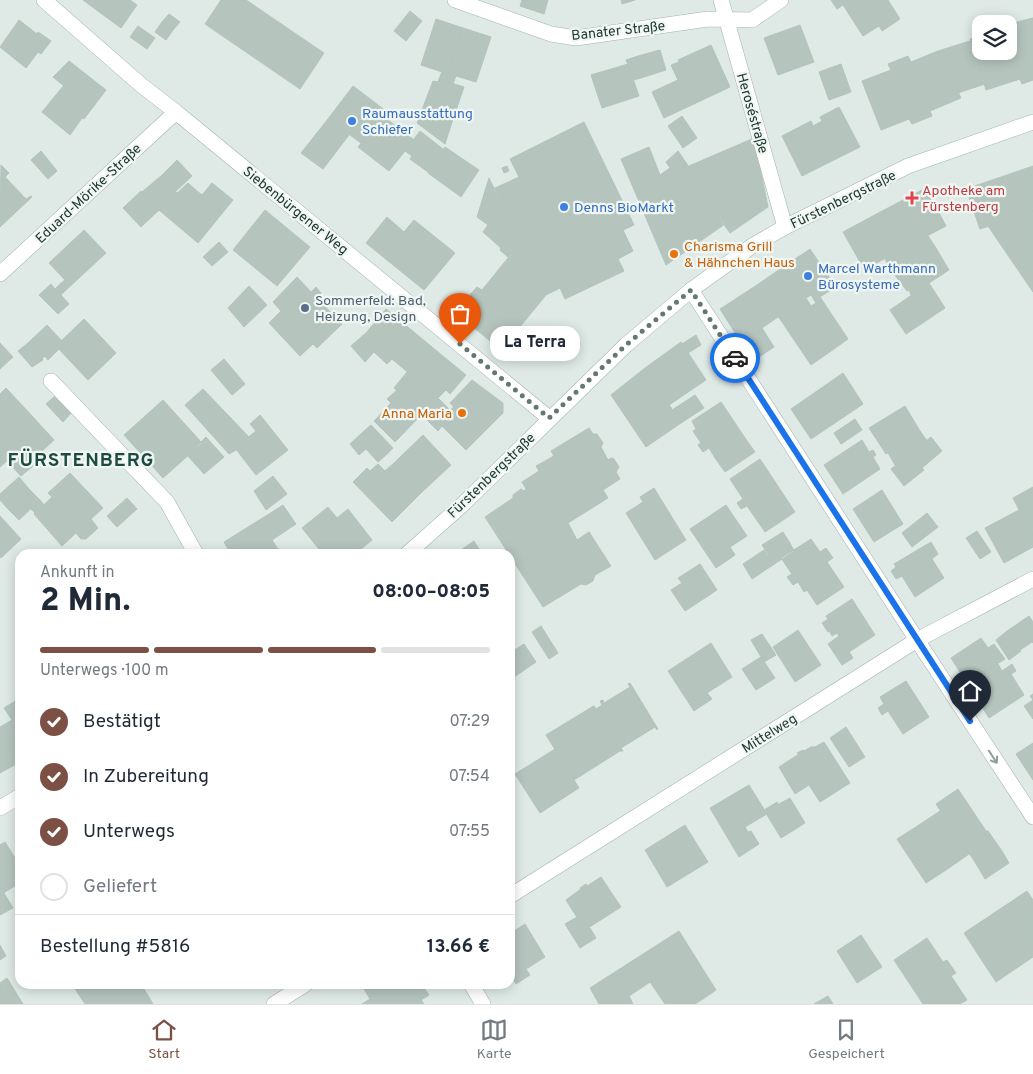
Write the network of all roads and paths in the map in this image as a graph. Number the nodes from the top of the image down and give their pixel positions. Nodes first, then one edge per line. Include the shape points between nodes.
1 (44, 0) edge
2 (455, 0) edge
3 (721, 0) edge
4 (781, 0) edge
5 (727, 20) junction
6 (176, 112) junction
7 (1033, 122) edge
8 (785, 227) junction
9 (0, 274) edge
10 (691, 290) junction
11 (50, 381) dead end
12 (549, 418) junction
13 (193, 549) edge
14 (413, 549) edge
15 (1033, 579) edge
16 (917, 640) junction
17 (15, 799) edge
18 (0, 808) edge
19 (1033, 817) edge
20 (515, 893) edge
21 (298, 989) edge
22 (474, 989) edge
23 (274, 1004) edge
24 (483, 1004) edge

1 - 6 street, Siebenbürgener Weg
2 - 5 street, Banater Straße via 551,34 576,38 708,19
3 - 5 street, Heroséstraße
4 - 5 street, Banater Straße via 752,20
5 - 8 street, Heroséstraße
6 - 9 street, Eduard-Mörike-Straße
6 - 12 street, Siebenbürgener Weg
7 - 8 street, Fürstenbergstraße via 908,166
8 - 10 street, Fürstenbergstraße via 752,246
10 - 12 street, Fürstenbergstraße via 626,345
10 - 16 street
11 - 13 street via 167,502
12 - 14 street, Fürstenbergstraße via 461,506
15 - 16 street, Mittelweg
16 -> 19 street
16 - 20 street, Mittelweg
17 - 18 street
21 - 23 street
22 - 24 street

